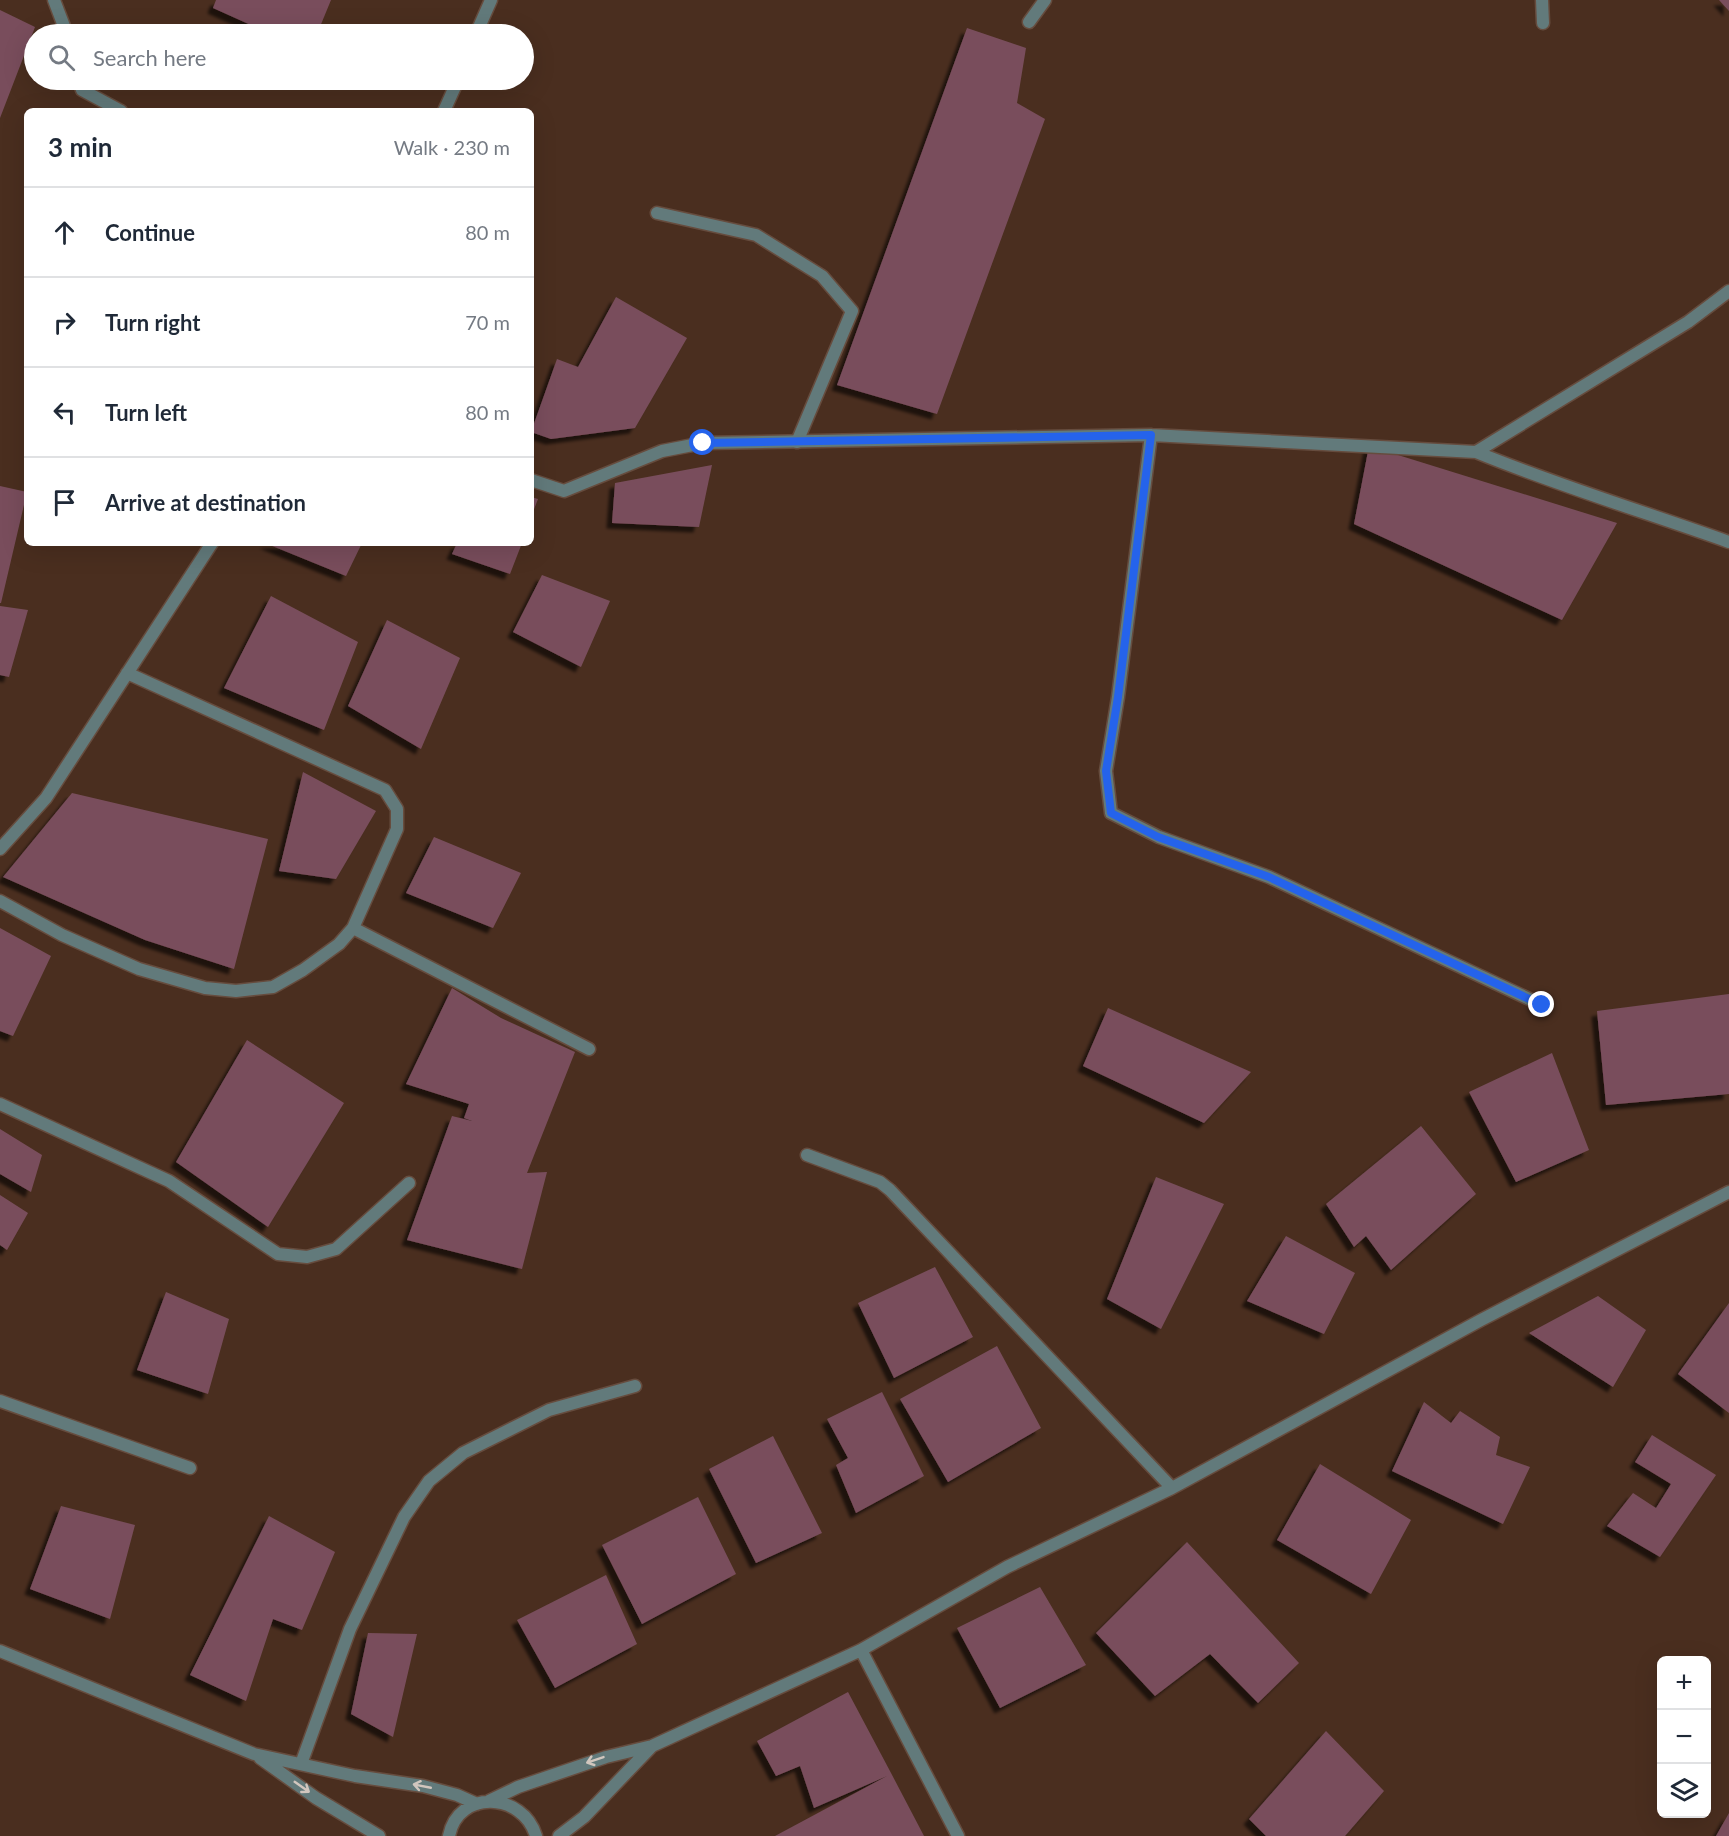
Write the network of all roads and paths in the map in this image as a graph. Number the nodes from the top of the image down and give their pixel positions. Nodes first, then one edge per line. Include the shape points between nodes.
1 (54, 0) edge
2 (491, 0) edge
3 (1045, 0) edge
4 (1542, 0) edge
5 (1029, 22) dead end
6 (63, 24) edge
7 (480, 24) edge
8 (1543, 24) dead end
9 (82, 90) edge
10 (453, 90) edge
11 (115, 108) edge
12 (445, 108) edge
13 (657, 213) dead end
14 (1729, 291) edge
15 (1151, 435) junction
16 (797, 442) junction
17 (1476, 452) junction
18 (534, 481) edge
19 (1729, 542) edge
20 (210, 546) edge
21 (127, 673) junction
22 (0, 849) edge
23 (0, 901) edge
24 (353, 928) junction
25 (1542, 1005) dead end
26 (589, 1049) dead end
27 (0, 1104) edge
28 (807, 1155) dead end
29 (409, 1183) dead end
30 (1729, 1192) edge
31 (634, 1386) dead end
32 (0, 1401) edge
33 (190, 1468) dead end
34 (1172, 1488) junction
35 (861, 1650) junction
36 (0, 1651) edge
37 (652, 1746) junction
38 (254, 1754) junction
39 (301, 1764) junction
40 (483, 1803) junction
41 (379, 1836) edge
42 (449, 1836) edge
43 (536, 1836) edge
44 (560, 1836) edge
45 (958, 1836) edge

1 - 6 street
2 - 7 street
3 - 5 street
4 - 8 street
9 - 11 street
10 - 12 street
13 - 16 street via 756,236 822,276 852,310
14 - 17 street via 1688,322
15 - 16 street
15 - 17 street
15 - 25 street via 1106,771 1111,813 1158,837 1269,877
16 - 18 street via 703,443 663,451 564,491
17 - 19 street via 1544,480
20 - 21 street
21 - 22 street via 46,798
21 - 24 street via 385,790 397,809 397,828
23 - 24 street via 62,935 139,969 236,991 273,987 339,944
24 - 26 street
27 - 29 street via 169,1181 278,1254 307,1257 336,1250
28 - 34 street via 880,1182 890,1190
30 - 34 street via 1481,1320
31 - 39 street via 549,1410 463,1453 429,1481 404,1517 350,1629
32 - 33 street
34 - 35 street via 1007,1567
35 - 37 street
35 - 45 street
36 - 38 street
37 -> 40 street via 606,1757
37 - 44 street via 584,1817
38 - 39 street
38 -> 41 street
40 -> 39 street via 423,1786
40 - 42 street via 456,1820
40 - 43 street via 504,1803 518,1809 529,1820

